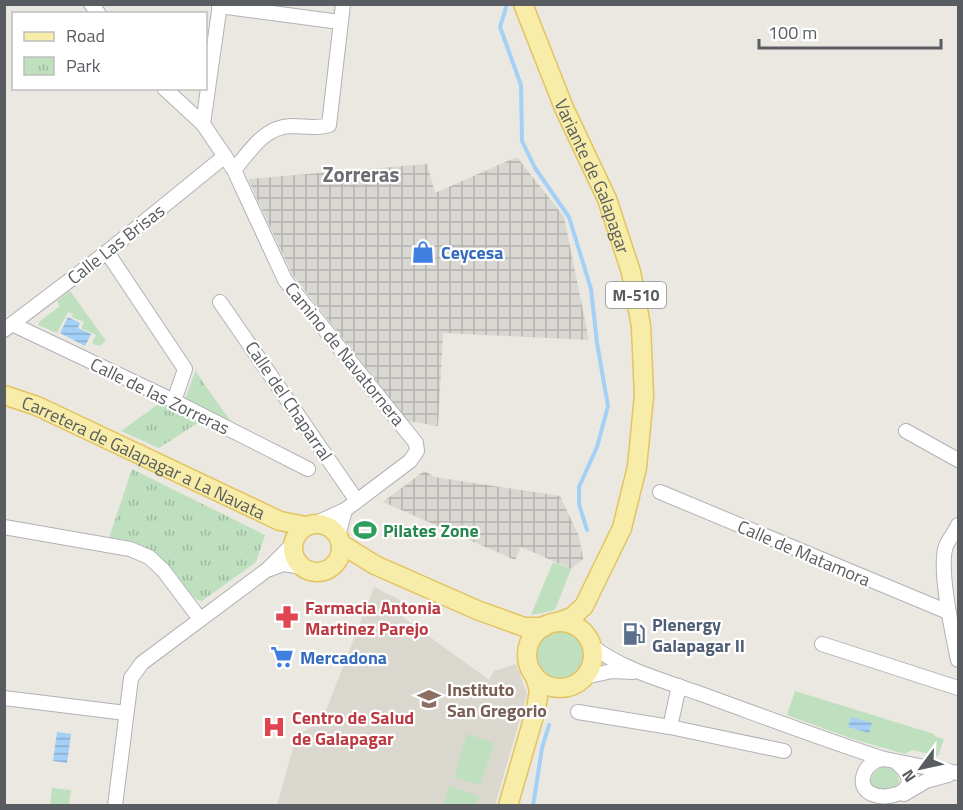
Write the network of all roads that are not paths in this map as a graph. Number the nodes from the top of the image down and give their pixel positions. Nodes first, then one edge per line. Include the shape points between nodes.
1 (343, 4) edge
2 (523, 4) edge
3 (220, 5) edge
4 (340, 22) junction
5 (166, 90) edge
6 (203, 124) junction
7 (225, 156) junction
8 (234, 170) junction
9 (107, 252) junction
10 (220, 302) dead end
11 (8, 327) edge
12 (4, 395) edge
13 (174, 401) junction
14 (906, 430) dead end
15 (958, 460) edge
16 (308, 469) dead end
17 (660, 492) dead end
18 (357, 501) junction
19 (345, 510) junction
20 (280, 521) junction
21 (310, 525) junction
22 (958, 525) edge
23 (4, 527) edge
24 (339, 540) junction
25 (294, 542) junction
26 (334, 565) junction
27 (375, 566) junction
28 (303, 567) junction
29 (268, 569) junction
30 (590, 597) junction
31 (948, 612) junction
32 (498, 618) junction
33 (200, 619) junction
34 (551, 625) junction
35 (590, 643) junction
36 (822, 644) dead end
37 (527, 654) junction
38 (958, 660) edge
39 (644, 673) junction
40 (535, 677) junction
41 (585, 677) junction
42 (679, 686) junction
43 (567, 687) junction
44 (958, 688) edge
45 (4, 698) edge
46 (578, 712) dead end
47 (126, 713) junction
48 (670, 727) junction
49 (531, 729) junction
50 (819, 738) junction
51 (784, 751) dead end
52 (890, 760) junction
53 (864, 773) junction
54 (958, 774) edge
55 (904, 794) junction
56 (866, 800) edge
57 (891, 804) edge
58 (115, 806) edge
59 (508, 806) edge

1 - 4 street
2 - 30 main road, Variante de Galapagar / M-510 via 564,108 607,199 631,272 641,326 645,396 637,467 622,528
3 - 4 street
3 - 6 street
4 - 8 street via 329,125 289,126 269,132
5 - 6 street, Camino de Navatornera
6 - 7 street, Camino de Navatornera
7 - 8 street, Camino de Navatornera
7 - 9 street, Calle Las Brisas
8 - 18 street, Camino de Navatornera via 285,279 416,443 417,452 411,461
9 - 11 street, Calle Las Brisas
9 - 13 street via 185,369
10 - 18 street, Calle del Chaparral
11 - 13 street, Calle de las Zorreras
12 - 20 main road, Carretera de Galapagar a La Navata via 37,406
13 - 16 street, Calle de las Zorreras
14 - 15 street
17 - 31 street, Calle de Matamora
18 - 19 street, Camino de Navatornera
19 - 21 street, Camino de Navatornera
19 - 24 street
20 - 21 main road, Carretera de Galapagar a La Navata
20 - 25 main road, Carretera de Galapagar a La Navata
21 - 24 main road via 325,525 335,531
21 - 25 main road via 300,531
22 - 31 street via 945,548
23 - 33 street via 130,549 149,557
24 - 26 main road via 339,558
24 - 27 main road
25 - 28 main road via 296,558
25 - 29 street
26 - 27 main road via 351,561
26 - 28 main road via 316,572
27 - 32 main road
28 - 29 street via 283,564
29 - 33 street
30 - 34 main road, M-510 via 579,611
30 - 35 main road, M-510 via 585,616
31 - 38 street
32 - 34 main road via 524,627
32 - 37 main road via 518,633
33 - 47 street via 135,670
34 - 35 main road via 573,625
34 - 37 main road, M-510 via 534,635
35 - 39 street via 604,655
35 - 41 main road, M-510 via 592,663
36 - 44 street
37 - 40 main road
39 - 41 street via 612,671
39 - 42 street
40 - 43 main road via 546,685
40 - 49 main road via 538,699
41 - 43 main road
42 - 48 street
42 - 50 street
43 - 49 main road via 539,710
45 - 47 street
46 - 48 street
47 - 58 street
48 - 51 street
49 - 59 main road
50 - 52 street
50 - 53 street via 844,751
52 - 53 street via 875,761
52 - 54 street
52 - 55 street via 906,773
53 - 56 street
54 - 55 street via 933,778
55 - 57 street
56 - 57 street

